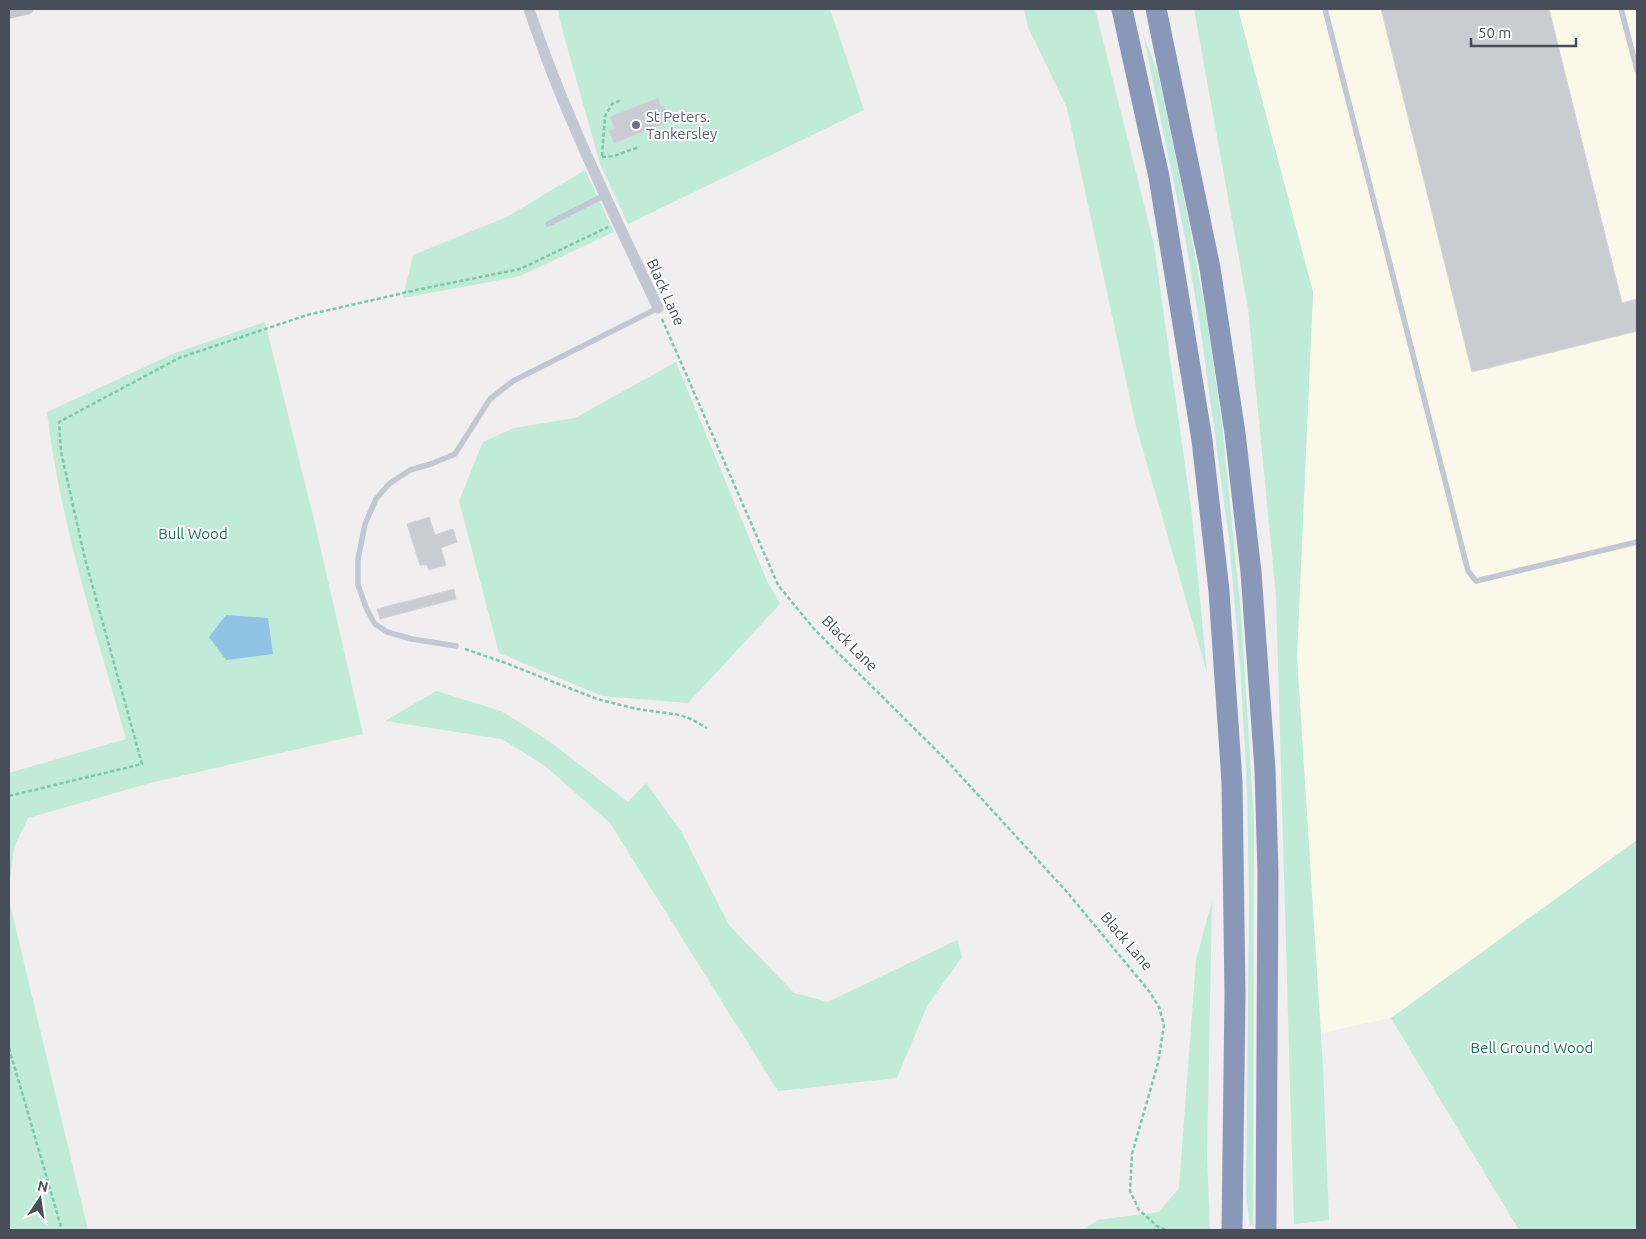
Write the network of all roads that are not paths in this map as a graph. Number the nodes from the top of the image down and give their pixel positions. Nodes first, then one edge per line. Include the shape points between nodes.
1 (28, 9) edge
2 (529, 9) edge
3 (1122, 9) edge
4 (1156, 9) edge
5 (1324, 9) edge
6 (1622, 9) edge
7 (9, 13) edge
8 (1637, 70) edge
9 (604, 195) junction
10 (548, 224) dead end
11 (658, 308) joint
12 (1637, 542) edge
13 (456, 646) road end
14 (1232, 1222) edge
15 (1266, 1223) edge

1 - 7 street
2 - 9 street, Black Lane
3 - 14 highway via 1159,177 1202,440 1219,591 1232,782 1235,994
4 - 15 highway via 1210,268 1252,572 1268,864
5 - 12 lane via 1468,571 1476,581
6 - 8 lane
9 - 10 lane
9 - 11 street, Black Lane
11 - 13 lane via 513,382 490,399 455,454 410,470 376,499 365,524 358,559 358,585 366,610 375,624 387,632

